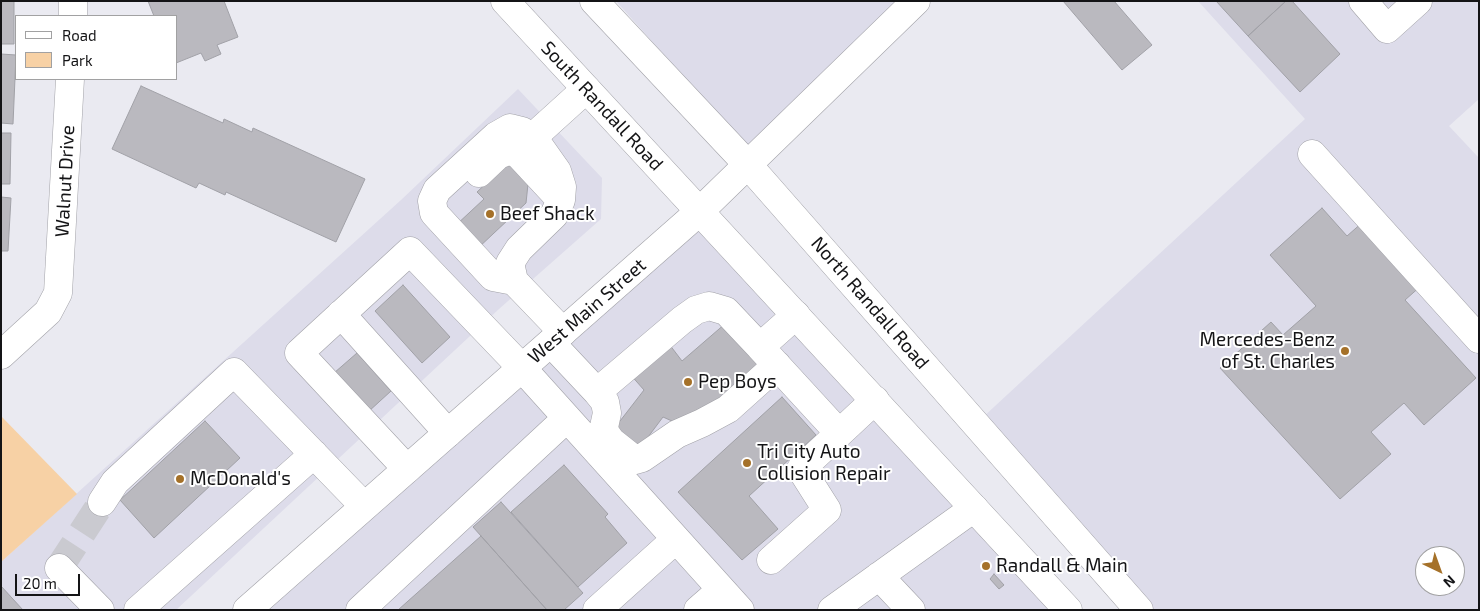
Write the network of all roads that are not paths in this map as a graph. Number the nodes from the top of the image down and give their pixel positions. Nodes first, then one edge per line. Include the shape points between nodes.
1 (73, 1) edge
2 (505, 1) edge
3 (594, 1) edge
4 (916, 1) edge
5 (1363, 1) edge
6 (1418, 1) edge
7 (72, 15) edge
8 (70, 80) edge
9 (586, 89) junction
10 (533, 137) junction
11 (1312, 154) dead end
12 (749, 166) junction
13 (561, 200) junction
14 (700, 211) junction
15 (440, 220) junction
16 (514, 281) junction
17 (342, 314) junction
18 (796, 315) junction
19 (557, 337) junction
20 (1479, 339) edge
21 (1, 355) edge
22 (768, 356) junction
23 (522, 368) junction
24 (598, 392) junction
25 (875, 400) junction
26 (567, 418) junction
27 (448, 433) junction
28 (839, 433) junction
29 (314, 454) junction
30 (407, 469) junction
31 (102, 502) tunnel mouth
32 (364, 506) junction
33 (974, 508) junction
34 (676, 539) junction
35 (771, 560) dead end
36 (60, 568) dead end
37 (879, 576) junction
38 (721, 590) junction
39 (100, 610) edge
40 (138, 610) edge
41 (247, 610) edge
42 (360, 610) edge
43 (597, 610) edge
44 (698, 610) edge
45 (740, 610) edge
46 (832, 610) edge
47 (911, 610) edge
48 (1068, 610) edge
49 (1139, 610) edge

1 - 7 main road
2 - 9 main road, South Randall Road
3 - 12 main road, North Randall Road
4 - 12 main road, West Main Street
5 - 6 main road via 1387,29
8 - 21 main road, Walnut Drive via 58,292 48,312
9 - 10 main road
9 - 14 main road, South Randall Road
10 - 13 main road via 557,171 562,187
10 - 15 main road via 510,128 496,136 437,190 432,201 434,213
11 - 20 main road
12 - 14 main road, West Main Street
12 - 49 main road, North Randall Road
13 - 15 main road via 519,155 510,150 498,155 443,205
13 - 16 main road via 554,215 519,249 510,264
14 - 18 main road
14 - 19 main road, West Main Street
15 - 16 main road via 493,277
16 - 19 main road
17 - 23 main road via 410,251
17 - 27 main road
17 - 30 main road via 299,353
18 - 22 main road
18 - 25 main road
19 - 23 main road, West Main Street
19 - 24 main road
22 - 24 main road via 726,311 714,306 702,308 682,320
22 - 24 main road via 728,409 677,434 635,460 606,434 605,402
22 - 28 main road
23 - 26 main road
23 - 27 main road, West Main Street
25 - 28 main road
25 - 33 main road
26 - 34 main road
26 - 42 main road
27 - 30 main road, West Main Street
28 - 35 main road via 802,469 828,510
29 - 31 main road via 234,372 115,482
29 - 32 main road
29 - 40 main road
30 - 32 main road, West Main Street
32 - 41 main road, West Main Street
33 - 37 main road
33 - 48 main road
34 - 38 main road
34 - 43 main road
36 - 39 main road
37 - 46 main road
37 - 47 main road
38 - 44 main road
38 - 45 main road

